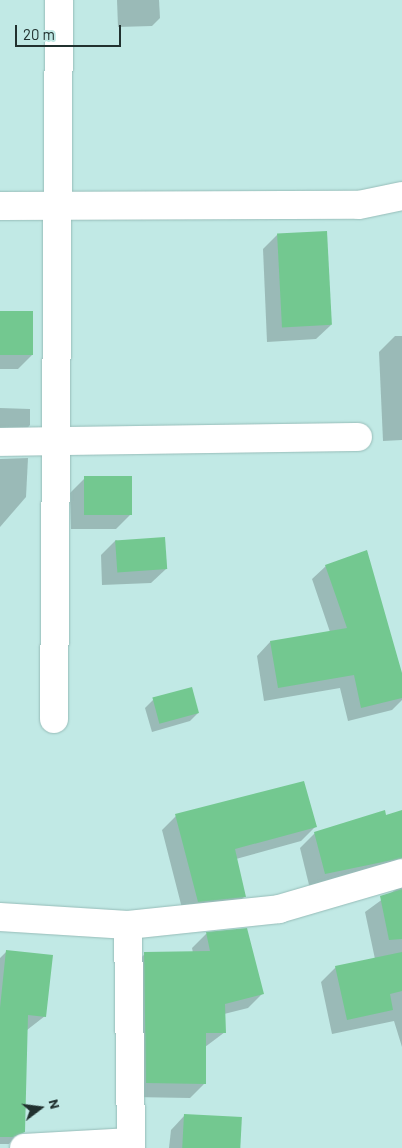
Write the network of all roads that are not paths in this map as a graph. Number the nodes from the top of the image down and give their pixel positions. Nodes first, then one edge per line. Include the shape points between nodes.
1 (59, 0) edge
2 (402, 196) edge
3 (60, 205) junction
4 (0, 206) edge
5 (358, 437) dead end
6 (57, 440) junction
7 (0, 442) edge
8 (54, 719) dead end
9 (402, 873) edge
10 (0, 917) edge
11 (128, 925) junction
12 (131, 1145) edge
13 (24, 1148) edge

1 - 3 street
2 - 3 street via 359,205
3 - 4 street
3 - 6 street
5 - 6 street
6 - 7 street
6 - 8 street
9 - 11 street via 279,909
10 - 11 street
11 - 12 street
12 - 13 street

